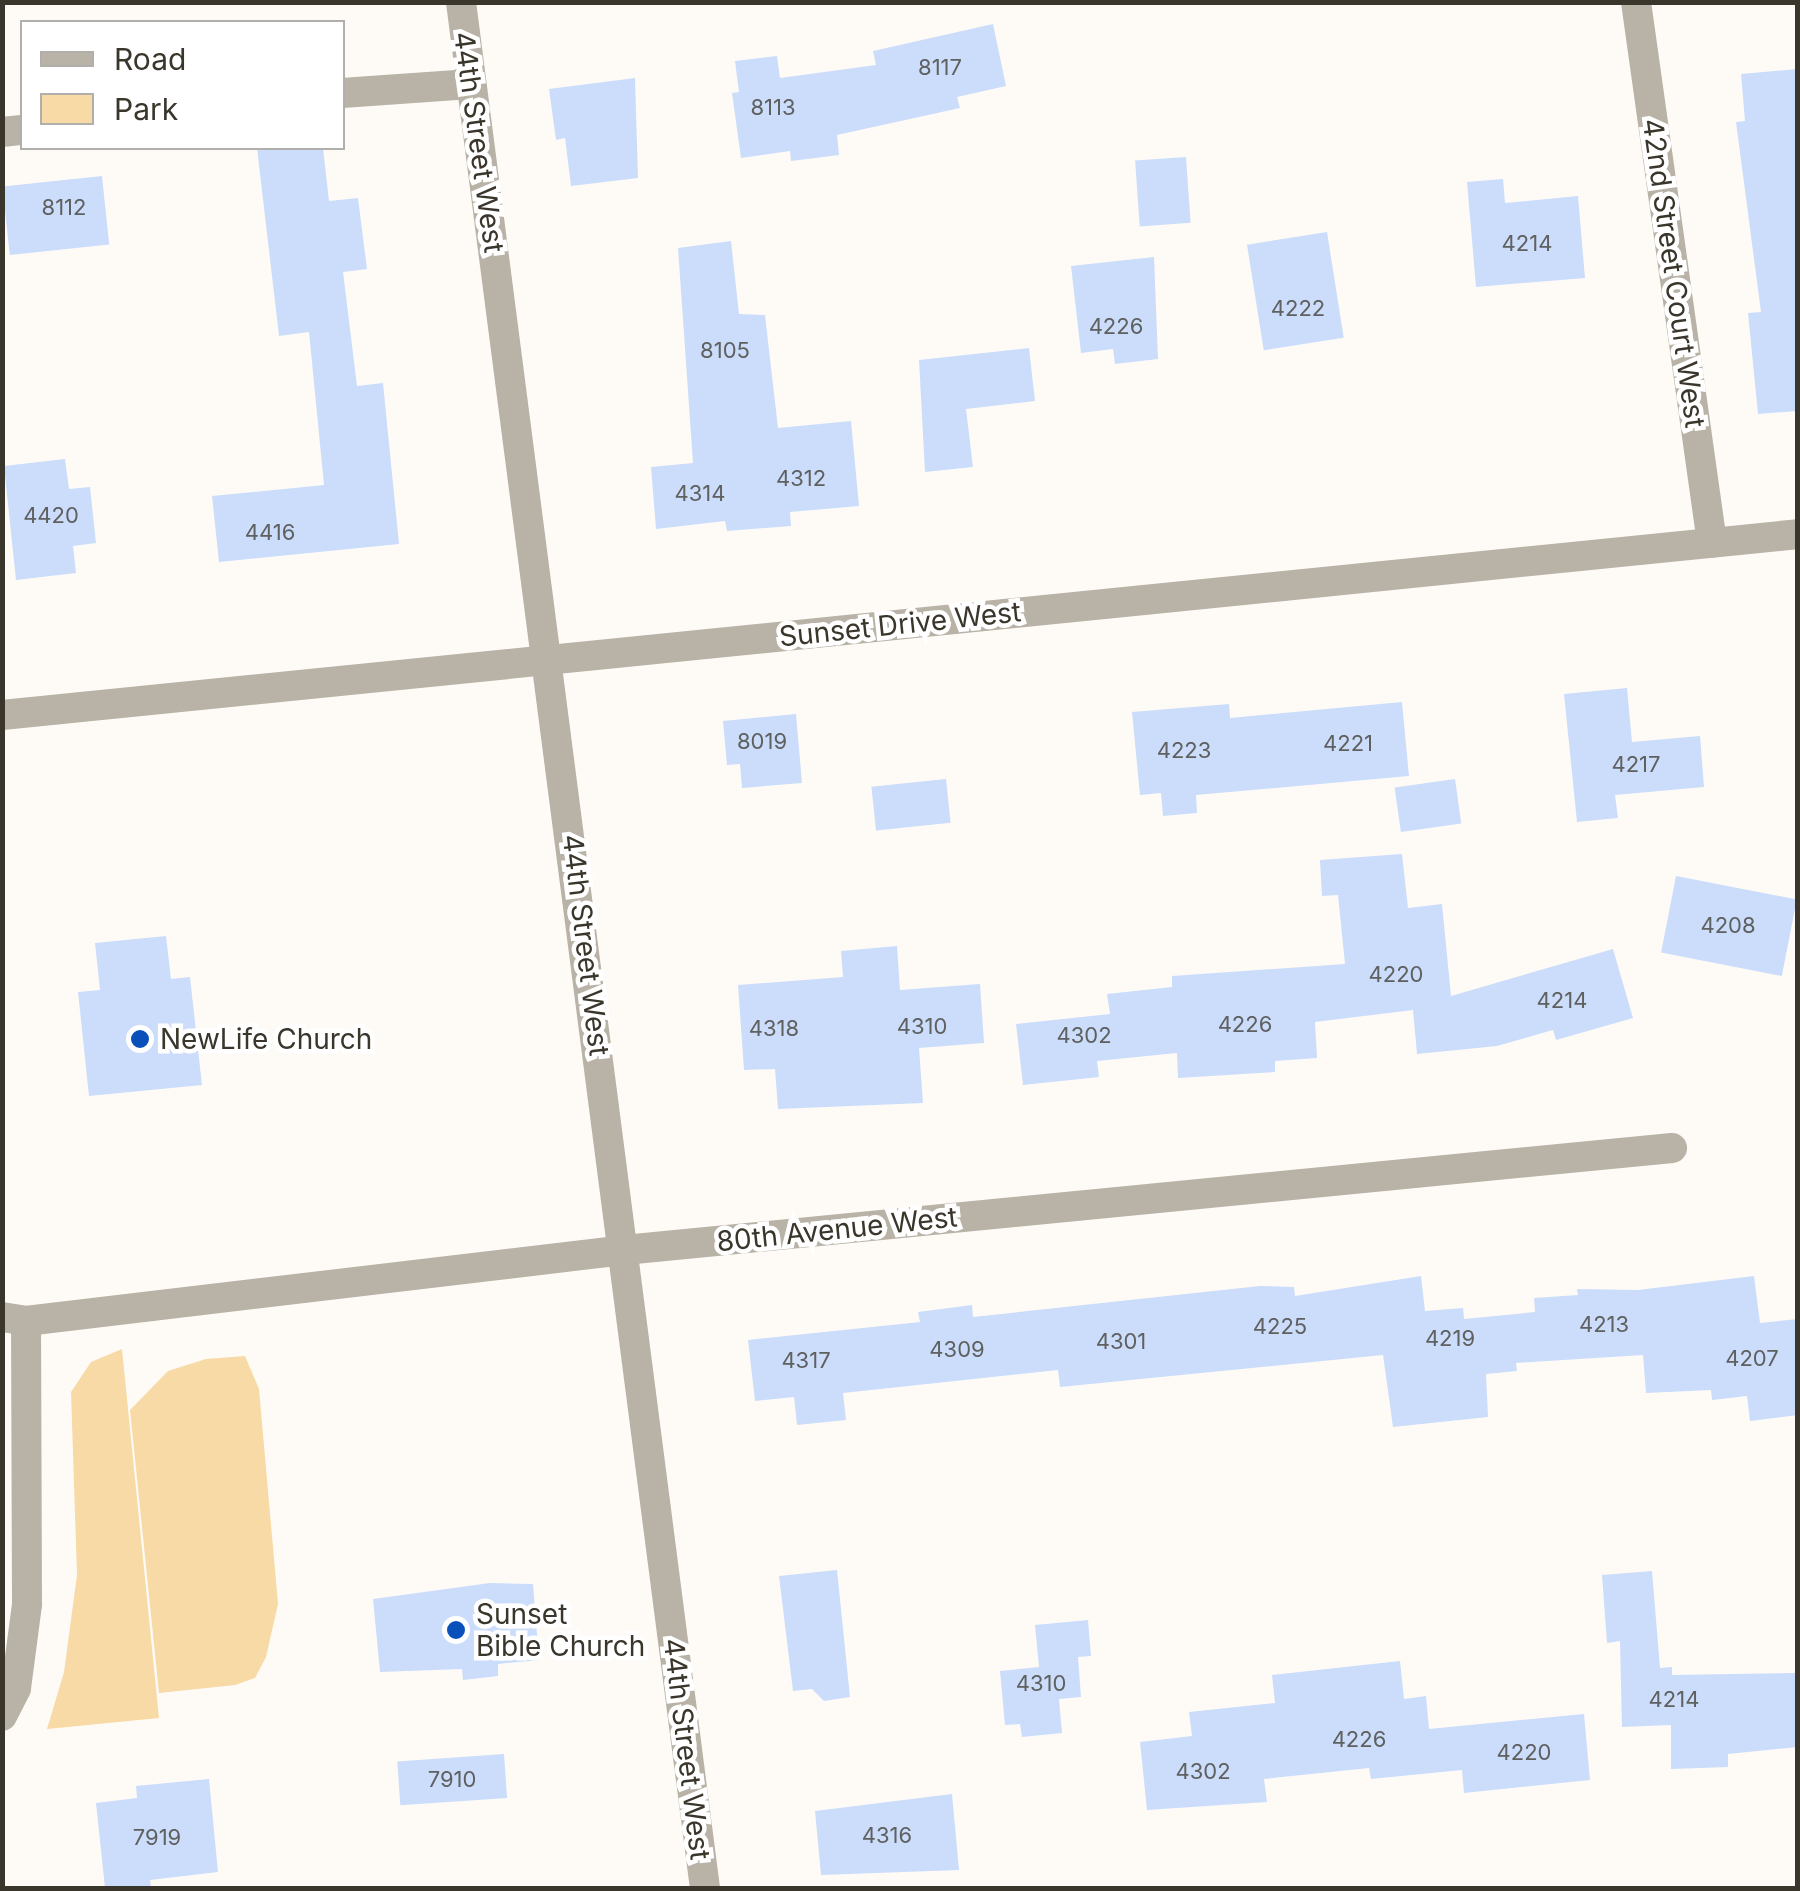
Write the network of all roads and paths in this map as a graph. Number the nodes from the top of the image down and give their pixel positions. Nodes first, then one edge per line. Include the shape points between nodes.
1 (460, 2) edge
2 (1636, 2) edge
3 (471, 84) junction
4 (345, 94) edge
5 (1798, 534) edge
6 (1712, 543) junction
7 (550, 660) junction
8 (2, 715) edge
9 (1672, 1148) dead end
10 (624, 1250) junction
11 (14, 1319) edge
12 (2, 1716) edge
13 (704, 1888) edge

1 - 3 street, 44th Street West
2 - 6 street, 42nd Street Court West
3 - 4 street
3 - 7 street, 44th Street West
5 - 6 street, Sunset Drive West
6 - 7 street, Sunset Drive West
7 - 8 street, Sunset Drive West
7 - 10 street, 44th Street West
9 - 10 street, 80th Avenue West
10 - 11 street, 80th Avenue West
10 - 13 street, 44th Street West
11 - 12 street via 27,1604 16,1688

